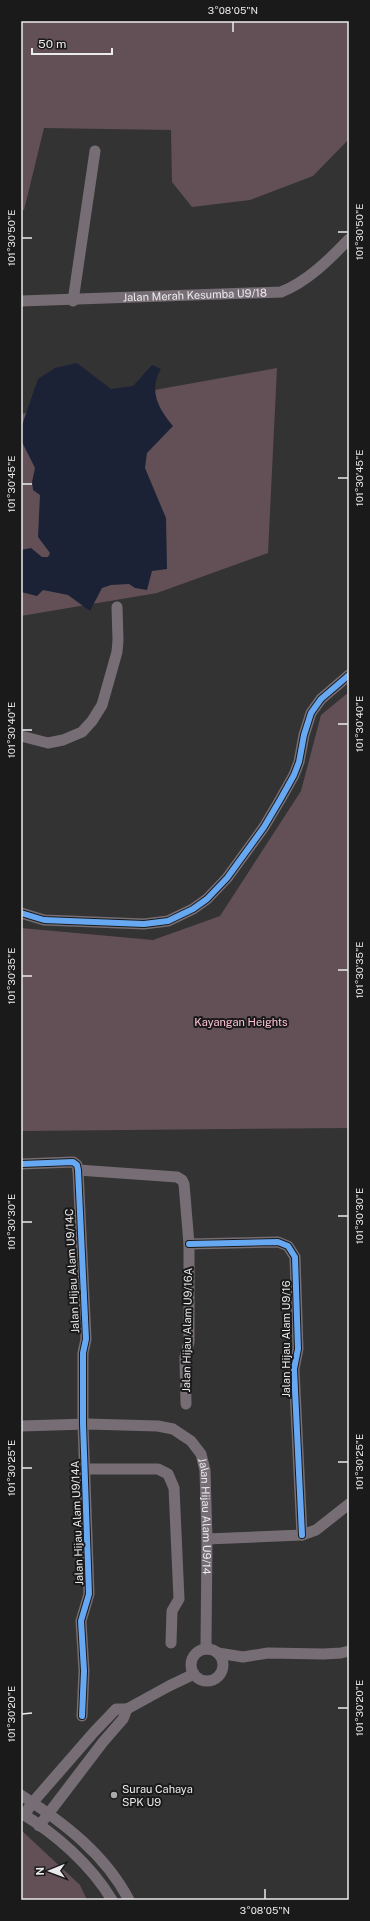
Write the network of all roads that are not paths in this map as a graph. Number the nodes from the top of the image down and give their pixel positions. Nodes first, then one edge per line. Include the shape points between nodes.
1 (95, 151) dead end
2 (349, 239) edge
3 (21, 301) edge
4 (73, 301) junction
5 (117, 608) dead end
6 (349, 675) edge
7 (21, 736) edge
8 (21, 913) edge
9 (21, 1164) edge
10 (78, 1167) junction
11 (189, 1244) junction
12 (186, 1404) dead end
13 (83, 1424) junction
14 (21, 1426) edge
15 (85, 1469) junction
16 (349, 1504) edge
17 (302, 1535) junction
18 (207, 1539) junction
19 (171, 1643) dead end
20 (213, 1651) junction
21 (349, 1651) edge
22 (243, 1657) junction
23 (194, 1674) junction
24 (220, 1674) junction
25 (127, 1709) junction
26 (82, 1716) dead end
27 (21, 1795) edge
28 (33, 1802) junction
29 (49, 1813) junction
30 (23, 1814) edge
31 (39, 1826) junction
32 (112, 1900) edge
33 (129, 1900) edge

1 - 4 street
2 - 4 street, Jalan Merah Kesumba U9/18 via 328,261 291,288 281,292
3 - 4 street, Jalan Merah Kesumba U9/18
5 - 7 street via 117,652 102,705 92,721 82,732 63,740 48,743
6 - 8 street via 321,699 311,713 294,775 264,827 227,878 207,900 168,920 144,924 44,920
9 - 10 street via 73,1162
10 - 11 street, Jalan Hijau Alam U9/16A via 178,1177 184,1184
10 - 13 street, Jalan Hijau Alam U9/14C via 86,1339 83,1353
11 - 12 street, Jalan Hijau Alam U9/16A
11 - 17 street, Jalan Hijau Alam U9/16 via 278,1242 288,1246 296,1257 298,1349 294,1369
13 - 14 street, Jalan Hijau Alam U9/14
13 - 15 street, Jalan Hijau Alam U9/14A
13 - 18 street, Jalan Hijau Alam U9/14 via 158,1426 173,1429 191,1441 201,1454 205,1470
15 - 19 street via 158,1469 168,1474 174,1488 178,1599 172,1611
15 - 26 street, Jalan Hijau Alam U9/14A via 90,1594 81,1621 84,1671
16 - 17 street via 316,1530
17 - 18 street
18 - 20 street, Jalan Hijau Alam U9/14 via 206,1644
20 - 22 street
20 - 23 street via 202,1649 194,1656 191,1666
20 - 24 street via 223,1663
21 - 22 street via 324,1654 268,1653
22 - 24 street via 229,1664
23 - 24 street via 200,1680 206,1681
23 - 25 street
25 - 28 street via 116,1709
25 - 29 street via 123,1718
27 - 28 street
28 - 29 street
28 - 30 street
29 - 31 street
29 - 33 street via 87,1843 109,1869
30 - 31 street
31 - 32 street via 81,1860

